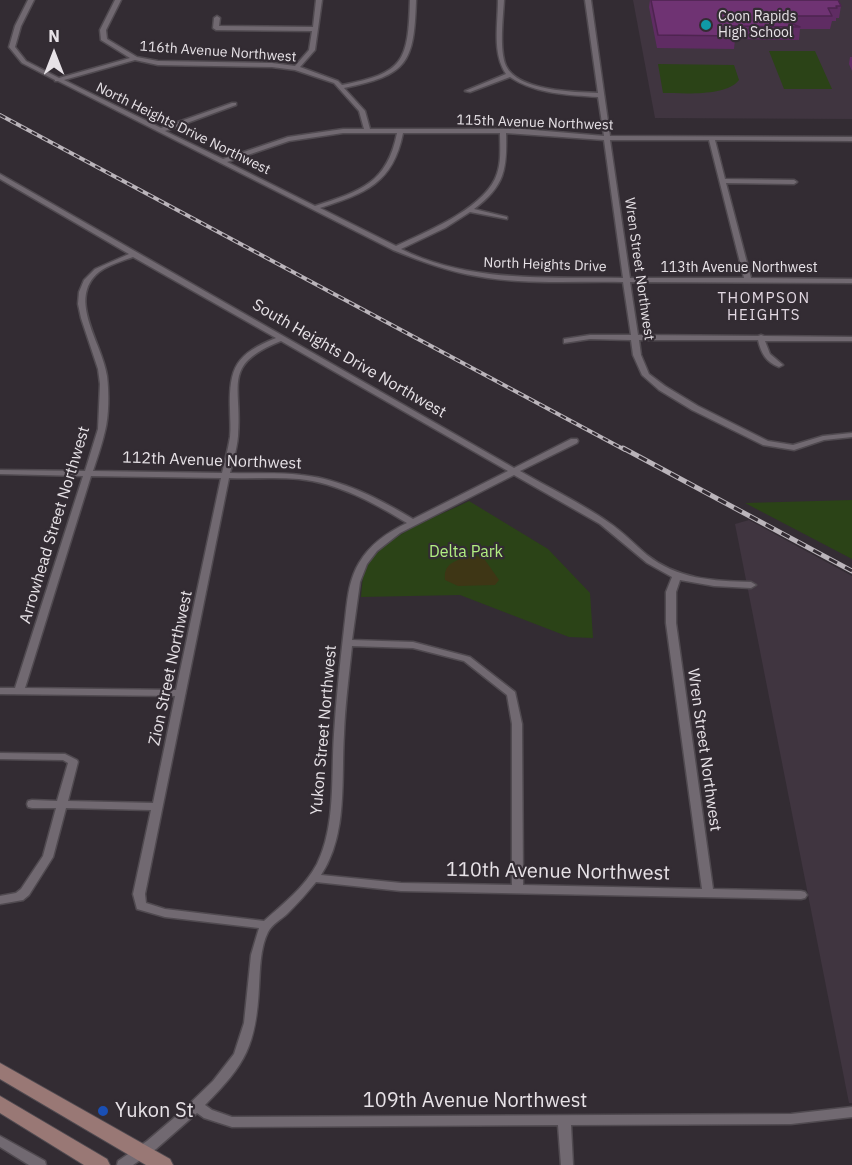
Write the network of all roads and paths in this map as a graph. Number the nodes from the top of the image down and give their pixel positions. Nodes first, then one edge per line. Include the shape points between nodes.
1 (31, 0) edge
2 (118, 0) edge
3 (319, 0) edge
4 (413, 0) edge
5 (501, 0) edge
6 (588, 0) edge
7 (217, 18) dead end
8 (315, 28) junction
9 (135, 58) junction
10 (296, 68) junction
11 (510, 75) junction
12 (57, 80) junction
13 (340, 87) junction
14 (468, 91) dead end
15 (601, 95) junction
16 (234, 105) dead end
17 (159, 131) junction
18 (367, 131) junction
19 (400, 131) junction
20 (503, 131) junction
21 (607, 138) junction
22 (711, 138) junction
23 (852, 139) edge
24 (221, 162) junction
25 (0, 176) edge
26 (723, 181) junction
27 (794, 182) dead end
28 (315, 208) junction
29 (468, 210) junction
30 (505, 218) dead end
31 (395, 249) junction
32 (135, 254) junction
33 (748, 279) junction
34 (627, 280) junction
35 (852, 281) edge
36 (634, 336) junction
37 (283, 338) junction
38 (761, 338) junction
39 (852, 339) edge
40 (567, 342) dead end
41 (779, 365) dead end
42 (852, 435) edge
43 (574, 441) dead end
44 (0, 471) edge
45 (514, 472) junction
46 (89, 473) junction
47 (226, 474) junction
48 (412, 522) junction
49 (677, 576) junction
50 (751, 585) dead end
51 (348, 643) junction
52 (0, 691) edge
53 (19, 691) junction
54 (181, 693) junction
55 (0, 756) edge
56 (32, 804) dead end
57 (62, 805) junction
58 (158, 807) junction
59 (314, 878) junction
60 (518, 889) junction
61 (708, 892) junction
62 (801, 895) dead end
63 (0, 900) edge
64 (265, 925) junction
65 (0, 1070) edge
66 (0, 1104) edge
67 (196, 1105) junction
68 (852, 1112) edge
69 (564, 1120) junction
70 (0, 1141) edge
71 (143, 1153) junction
72 (40, 1165) edge
73 (100, 1165) edge
74 (123, 1165) edge
75 (163, 1165) edge
76 (567, 1165) edge

1 - 12 street, North Heights Drive Northwest via 12,47 24,62
2 - 9 street via 103,30 104,40
3 - 8 street
4 - 13 street via 410,46 404,60 389,74 373,81
5 - 11 street via 502,58
6 - 15 street, Wren Street Northwest
7 - 8 street via 216,28
8 - 10 street via 312,50
9 - 10 street, 116th Avenue Northwest via 158,63
9 - 12 street, 116th Avenue Northwest
10 - 13 street, 116th Avenue Northwest via 336,82
11 - 14 street
11 - 15 street via 538,87
12 - 17 street, North Heights Drive Northwest
13 - 18 street via 362,111
15 - 21 street, Wren Street Northwest
16 - 17 street
17 - 24 street, North Heights Drive Northwest
18 - 19 street, 115th Avenue Northwest
18 - 24 street, 115th Avenue Northwest via 288,139
19 - 20 street, 115th Avenue Northwest
19 - 28 street via 394,160 380,178 360,192
20 - 21 street, 115th Avenue Northwest
20 - 29 street via 503,165 498,181
21 - 22 street, 115th Avenue Northwest
21 - 34 street, Wren Street Northwest
22 - 23 street, 115th Avenue Northwest
22 - 26 street
24 - 28 street, North Heights Drive Northwest
25 - 32 street, South Heights Drive Northwest
26 - 27 street
26 - 33 street
28 - 31 street, North Heights Drive Northwest
29 - 30 street
29 - 31 street
31 - 34 street, North Heights Drive via 437,266 475,275
32 - 37 street, South Heights Drive Northwest
32 - 46 street, Arrowhead Street Northwest via 93,274 81,302 105,394 102,429
33 - 34 street, 113th Avenue Northwest
33 - 35 street, 113th Avenue Northwest
34 - 36 street, Wren Street Northwest
36 - 38 street
36 - 40 street
36 - 42 street, Wren Street Northwest via 646,375 662,388 766,443 794,448 823,438
37 - 45 street, South Heights Drive Northwest
37 - 47 street, Zion Street Northwest via 258,348 239,363 233,383 234,436
38 - 39 street
38 - 41 street via 765,354
43 - 45 street, Yukon Street Northwest
44 - 46 street, 112th Avenue Northwest
45 - 48 street, Yukon Street Northwest
45 - 49 street, South Heights Drive Northwest via 610,527 649,561
46 - 47 street, 112th Avenue Northwest
46 - 53 street, Arrowhead Street Northwest
47 - 48 street, 112th Avenue Northwest via 285,476 330,483 363,494
47 - 54 street, Zion Street Northwest
48 - 51 street, Yukon Street Northwest via 376,545 358,568
49 - 50 street, South Heights Drive Northwest via 709,583
49 - 61 street, Wren Street Northwest via 671,592 671,623
51 - 59 street, Yukon Street Northwest via 330,842
51 - 60 street via 412,645 467,659 512,694 517,723
52 - 53 street
53 - 54 street
54 - 58 street, Zion Street Northwest
55 - 57 street via 70,759 72,767
56 - 57 street
57 - 58 street
57 - 63 street via 44,865 19,897
58 - 64 street, Zion Street Northwest via 139,894 141,906 165,913
59 - 60 street, 110th Avenue Northwest via 382,886
59 - 64 street, Yukon Street Northwest
60 - 61 street, 110th Avenue Northwest
61 - 62 street, 110th Avenue Northwest
64 - 67 street via 245,1043 229,1070
65 - 71 main road
66 - 73 main road
67 - 69 street, 109th Avenue Northwest via 208,1114 232,1122
67 - 71 street
68 - 69 street, 109th Avenue Northwest via 791,1119
69 - 76 street
70 - 72 street
71 - 74 street
71 - 75 main road

